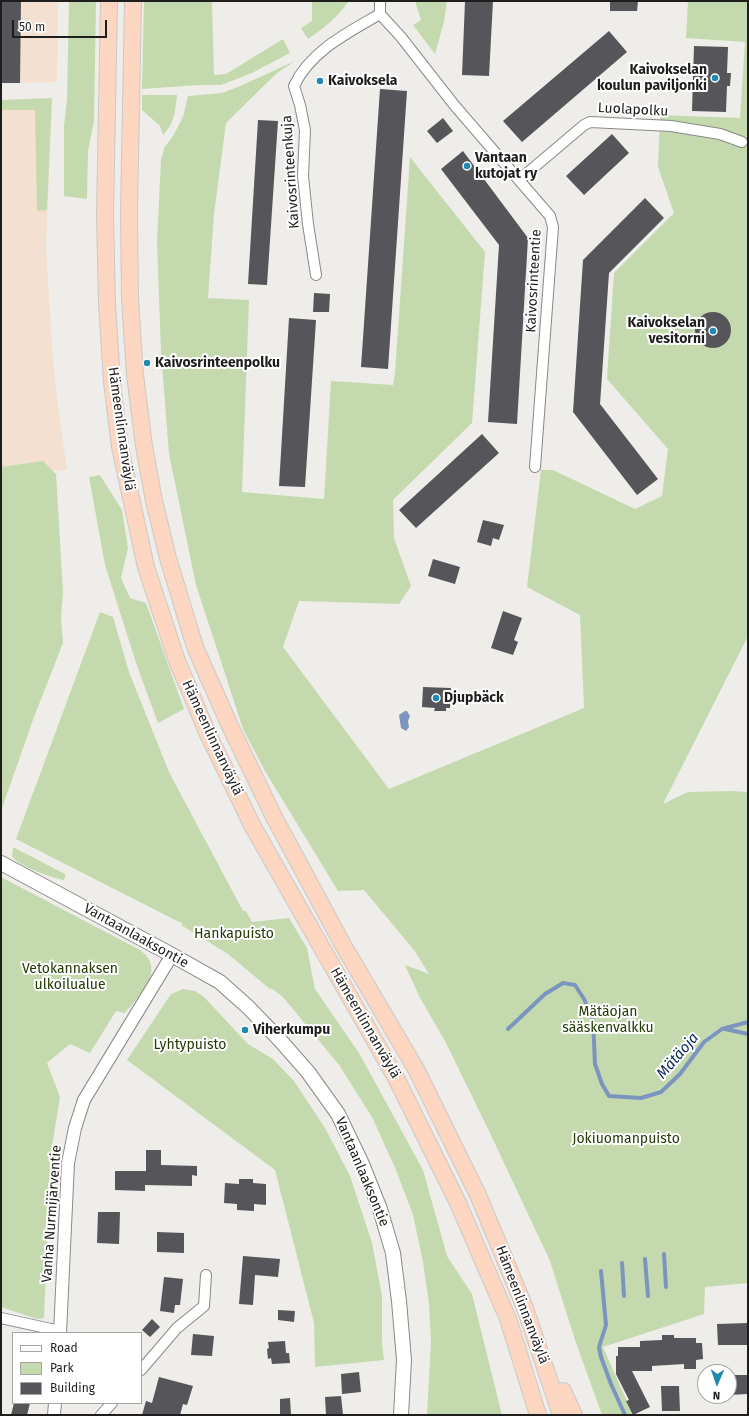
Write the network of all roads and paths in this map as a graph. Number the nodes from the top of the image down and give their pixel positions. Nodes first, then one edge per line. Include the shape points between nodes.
1 (109, 1) edge
2 (133, 1) edge
3 (380, 1) edge
4 (380, 14) junction
5 (742, 142) dead end
6 (519, 180) junction
7 (316, 275) dead end
8 (535, 467) dead end
9 (1, 863) edge
10 (172, 955) junction
11 (206, 1275) dead end
12 (525, 1308) junction
13 (1, 1318) edge
14 (60, 1332) edge
15 (142, 1369) edge
16 (55, 1404) edge
17 (111, 1404) edge
18 (54, 1415) edge
19 (101, 1415) edge
20 (401, 1415) edge
21 (538, 1415) edge
22 (561, 1415) edge
23 (574, 1415) edge

1 - 21 highway, Hämeenlinnanväylä via 105,214 112,382 120,447 146,567 176,658 207,732 250,820 396,1078 458,1203 508,1319
2 - 12 highway, Hämeenlinnanväylä via 129,212 131,322 144,446 168,558 195,647 230,726 274,817 343,945 416,1069 478,1195
3 - 4 street
4 - 6 street, Kaivosrinteentie
4 - 7 street, Kaivosrinteenkuja via 350,31 314,58 294,86 305,130 303,176
5 - 6 street, Luolapolku via 720,134 671,126 590,122
6 - 8 street, Kaivosrinteentie via 550,216 553,227
9 - 10 main road, Vantaanlaaksontie
10 - 14 street, Vanha Nurmijärventie via 84,1100 78,1118 68,1163
10 - 20 main road, Vantaanlaaksontie via 220,982 248,1007 308,1072 338,1114 380,1208 393,1253 404,1360
11 - 15 street via 204,1306 176,1328
12 - 22 highway, Hämeenlinnanväylä
12 - 23 highway
13 - 14 street
16 - 18 street
17 - 19 street

